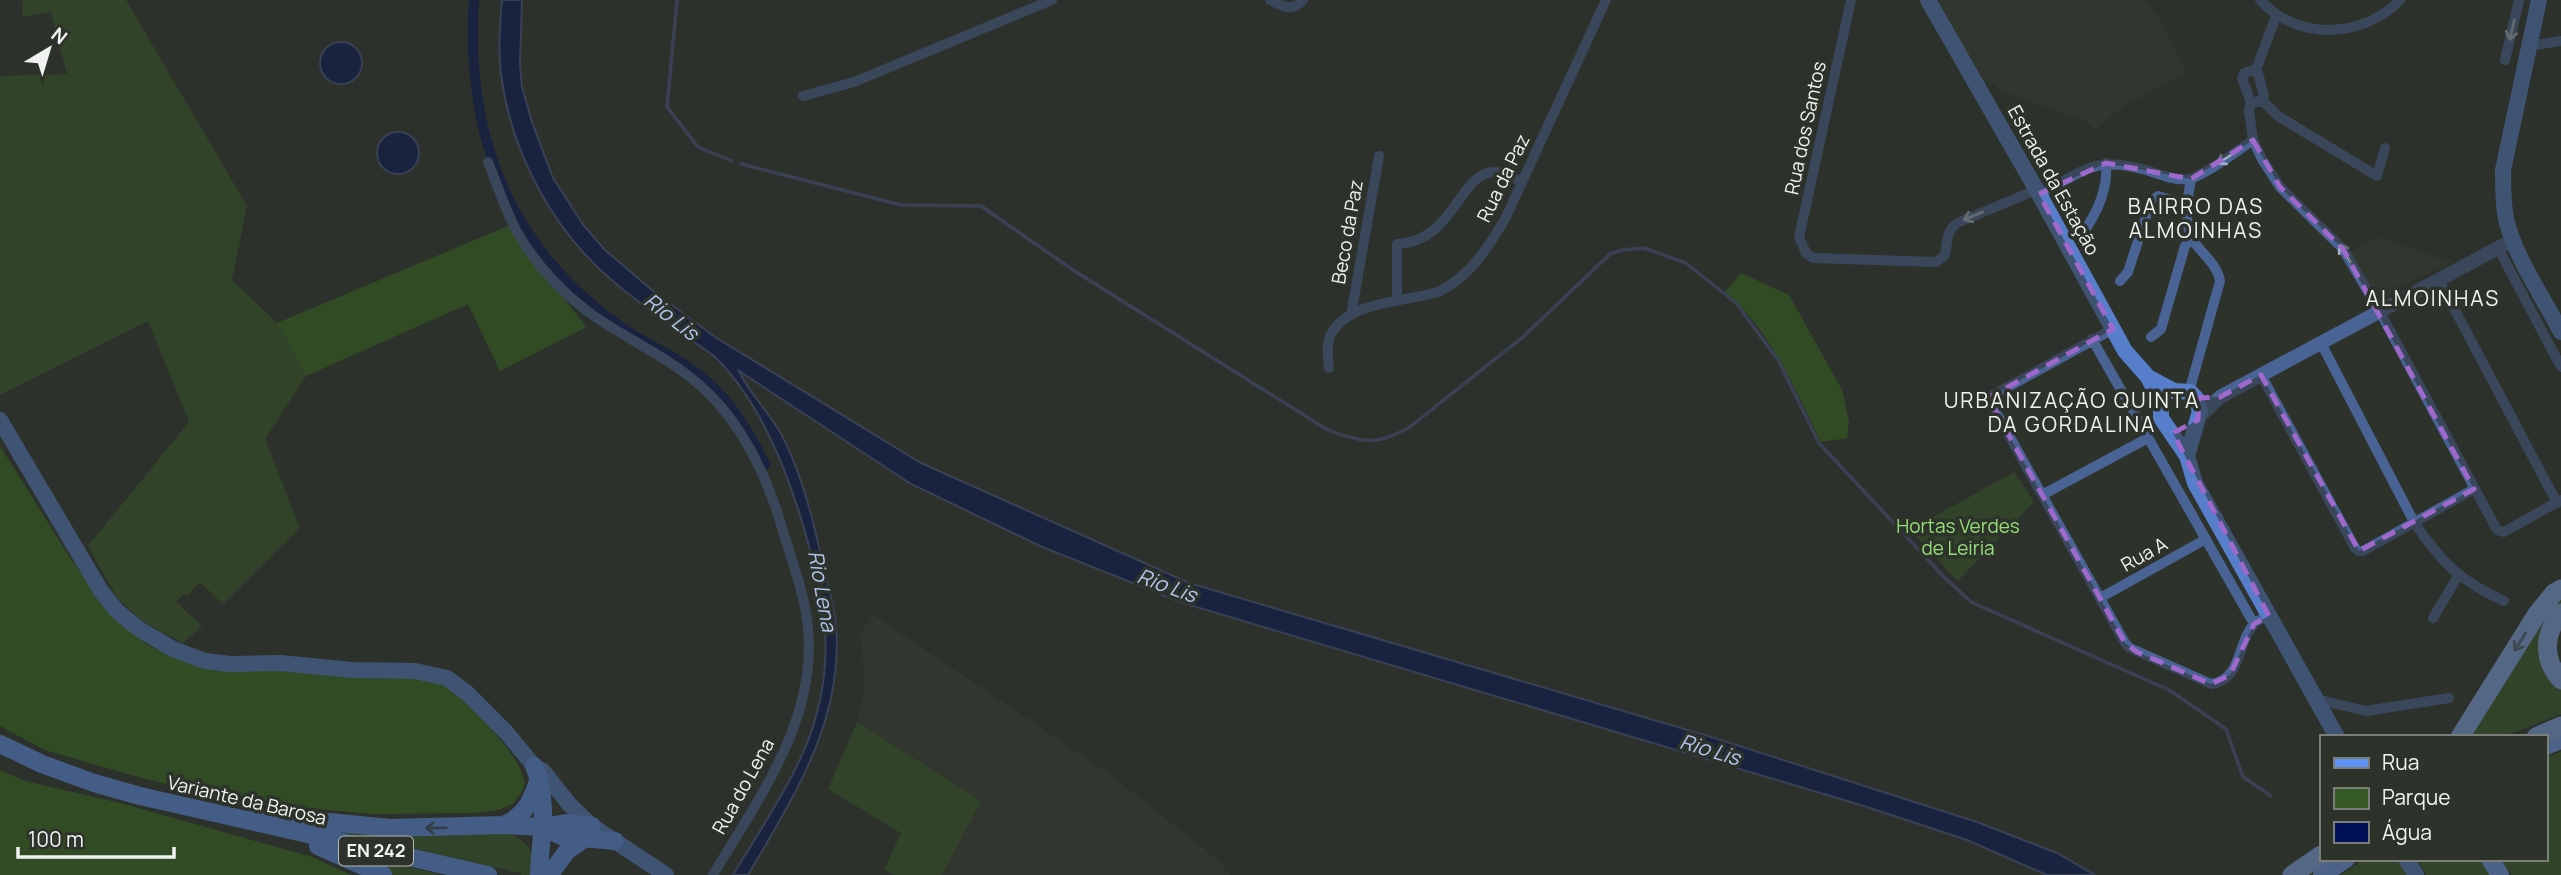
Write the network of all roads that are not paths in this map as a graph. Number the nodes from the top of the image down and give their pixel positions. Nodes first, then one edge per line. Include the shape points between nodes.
1 (1052, 0) edge
2 (1270, 0) edge
3 (1303, 0) edge
4 (1606, 0) edge
5 (1851, 0) edge
6 (1928, 0) edge
7 (2260, 0) edge
8 (2400, 0) edge
9 (2519, 0) edge
10 (2534, 2) edge
11 (2276, 16) junction
12 (2561, 41) edge
13 (2529, 46) junction
14 (2505, 60) dead end
15 (2256, 71) junction
16 (803, 96) dead end
17 (2257, 101) junction
18 (2253, 140) junction
19 (2385, 148) dead end
20 (1378, 156) dead end
21 (488, 162) dead end
22 (2106, 163) junction
23 (2194, 177) junction
24 (1522, 183) junction
25 (2038, 192) junction
26 (2186, 204) junction
27 (2087, 227) dead end
28 (2195, 242) junction
29 (2505, 244) junction
30 (2439, 280) junction
31 (2120, 281) dead end
32 (1398, 300) junction
33 (2379, 312) junction
34 (1351, 314) junction
35 (2113, 329) junction
36 (2561, 332) edge
37 (2151, 337) dead end
38 (2092, 340) junction
39 (2321, 343) junction
40 (2561, 367) edge
41 (1329, 368) dead end
42 (2260, 375) junction
43 (2148, 377) junction
44 (2186, 393) junction
45 (2220, 397) junction
46 (2164, 416) junction
47 (0, 420) edge
48 (2197, 420) junction
49 (2145, 433) junction
50 (2187, 456) junction
51 (2474, 489) junction
52 (2042, 495) junction
53 (2559, 502) edge
54 (2414, 522) junction
55 (2206, 540) junction
56 (2458, 576) junction
57 (2561, 589) edge
58 (2100, 598) junction
59 (2504, 601) dead end
60 (2561, 613) edge
61 (2433, 618) dead end
62 (2261, 620) junction
63 (2561, 681) edge
64 (2449, 698) dead end
65 (2316, 699) junction
66 (2561, 726) edge
67 (2336, 735) edge
68 (2461, 735) edge
69 (2541, 735) edge
70 (0, 744) edge
71 (0, 753) edge
72 (42, 764) junction
73 (537, 772) junction
74 (211, 813) junction
75 (504, 825) junction
76 (265, 826) junction
77 (544, 827) junction
78 (588, 832) junction
79 (615, 841) joint
80 (2320, 856) edge
81 (2343, 861) edge
82 (383, 875) edge
83 (488, 875) edge
84 (547, 875) edge
85 (666, 875) edge
86 (713, 875) edge
87 (2292, 875) edge
88 (2322, 875) edge

1 - 16 street via 854,82
2 - 3 street via 1288,8
4 - 24 street, Rua da Paz
25 -> 5 street, Rua dos Santos via 1957,223 1949,230 1945,255 1936,262 1813,258 1806,253 1799,237
6 - 25 main road, Estrada da Estação
7 - 11 street
8 - 11 street via 2381,16 2339,31 2309,28
9 -> 14 street
10 - 13 main road
11 - 15 street
12 - 13 street
13 - 29 main road via 2503,170
15 - 17 street via 2264,92
15 - 17 street via 2248,70 2242,76
17 - 18 street via 2249,111
17 - 19 street via 2377,176
18 -> 23 street
33 -> 18 street via 2343,249 2280,187
20 - 34 street, Beco da Paz
21 - 86 street, Rua do Lena via 516,230 535,258 593,315 705,389 745,441 777,511 808,626 804,692 776,770
22 - 23 street via 2175,178
22 - 25 street
22 - 27 street via 2108,180
23 - 26 street
24 - 32 street, Rua da Paz via 1493,240 1466,273 1438,292
24 - 32 street via 1506,174 1483,175 1433,233 1397,244
25 - 35 main road, Estrada da Estação
26 - 28 street
26 - 31 street via 2158,196 2151,201 2128,272
28 - 37 street via 2185,246 2161,329
28 - 44 street via 2219,274 2220,288
29 - 30 street
29 - 36 main road
29 - 40 street
30 - 33 street
30 - 53 street
32 - 34 street, Rua da Paz
33 - 39 street
33 - 51 street
34 - 41 street via 1330,336
35 - 38 street
35 - 43 main road, Estrada da Estação
38 - 49 street
38 - 52 street via 1988,398
39 - 42 street
39 - 54 street
42 - 45 street
42 - 54 street via 2354,548 2363,551
43 - 44 main road, Estrada da Estação
43 - 46 main road, Estrada da Estação
44 - 45 street
44 - 46 main road via 2164,398
44 - 48 main road via 2200,406
45 - 48 street
46 - 48 main road via 2183,430
46 - 49 street
46 - 50 main road, Estrada da Estação
47 - 73 main road via 102,590 117,611 139,629 205,661 442,676 476,701
48 - 50 main road
49 - 52 street
49 - 55 street
50 - 62 main road, Estrada da Estação via 2194,483
51 - 53 street via 2500,532
51 - 54 street
52 - 58 street
54 - 56 street
55 - 58 street, Rua A
55 - 62 street
56 - 59 street
56 - 61 street
57 -> 68 highway via 2537,614
58 - 62 street via 2130,648 2210,684 2230,675
60 - 63 highway via 2550,628 2547,650
62 - 65 main road, Estrada da Estação
64 - 65 street via 2366,710
65 - 67 main road, Estrada da Estação
66 - 69 highway
70 - 72 main road, Variante da Barosa / EN 242
71 - 72 main road, Variante da Barosa / EN 242
72 - 74 main road, Variante da Barosa / EN 242 via 94,783
73 - 75 main road via 531,802
73 - 77 main road
73 - 78 main road via 543,771
75 -> 74 main road via 390,828
74 - 76 main road, Variante da Barosa / EN 242
75 - 77 main road
76 - 82 main road
76 - 83 main road, Variante da Barosa / EN 242
77 - 78 main road via 561,836
77 - 84 main road via 549,841
78 - 79 main road
78 - 84 main road
79 - 85 main road
80 - 87 highway
81 - 88 highway

